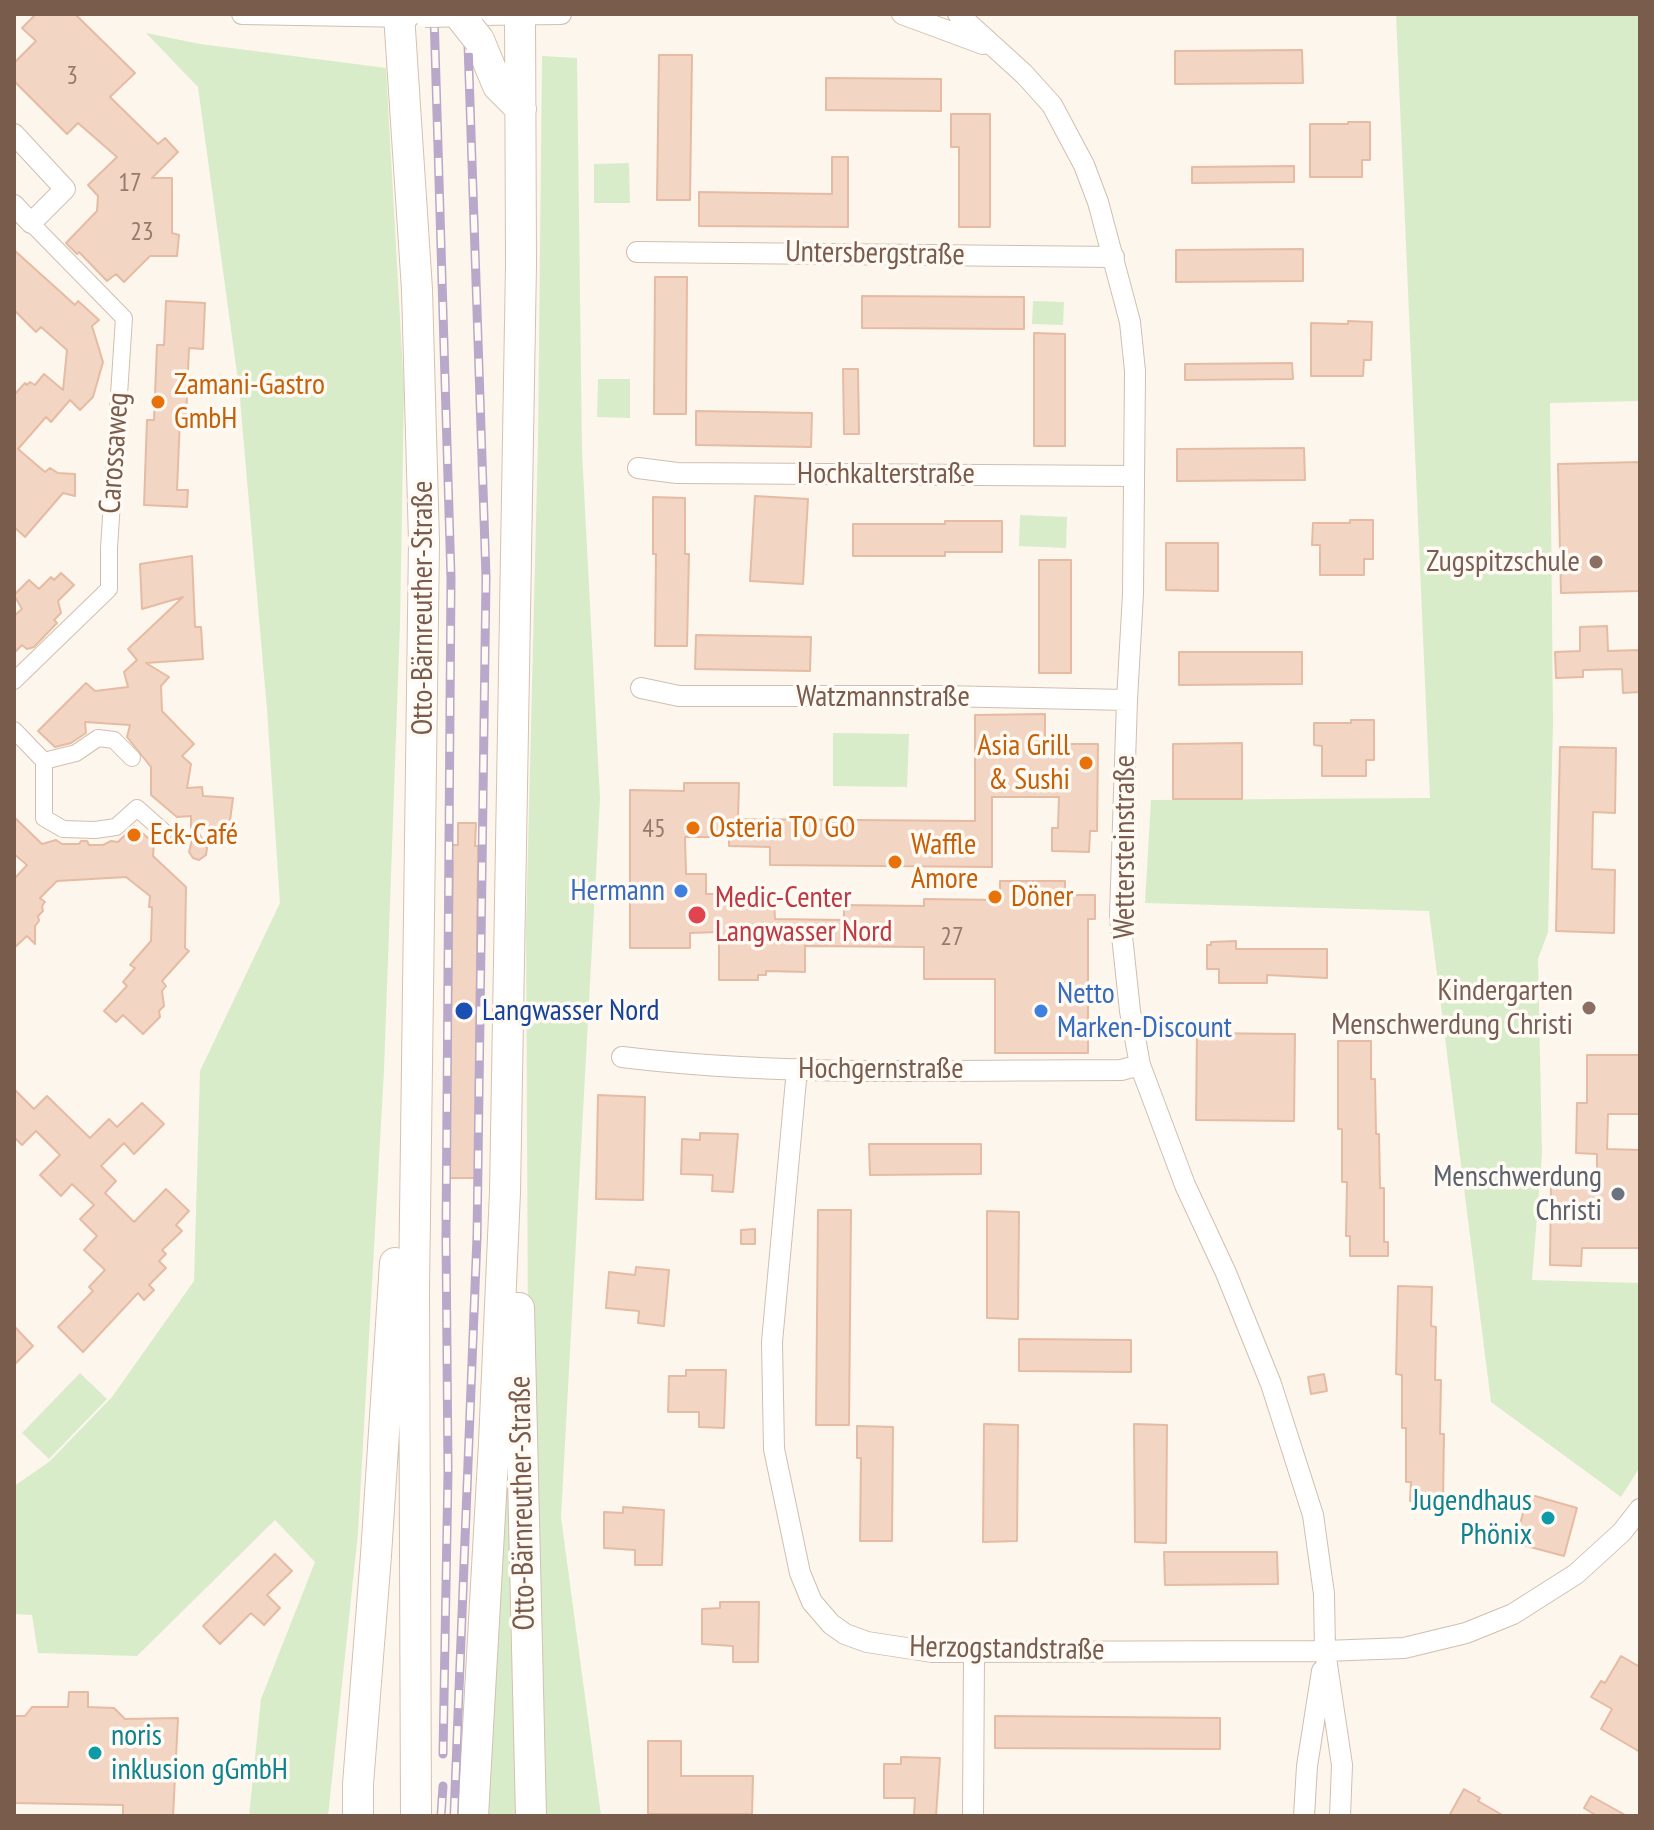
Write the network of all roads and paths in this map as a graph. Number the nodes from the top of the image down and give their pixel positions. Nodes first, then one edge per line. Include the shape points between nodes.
1 (242, 14) edge
2 (561, 14) edge
3 (902, 14) edge
4 (958, 14) edge
5 (520, 15) edge
6 (408, 16) edge
7 (470, 20) edge
8 (994, 48) junction
9 (521, 109) junction
10 (14, 134) edge
11 (14, 205) edge
12 (31, 223) junction
13 (637, 252) dead end
14 (1114, 257) junction
15 (638, 468) dead end
16 (1134, 476) junction
17 (14, 681) edge
18 (641, 688) dead end
19 (1127, 700) junction
20 (14, 730) edge
21 (132, 758) dead end
22 (44, 761) junction
23 (164, 832) dead end
24 (622, 1057) dead end
25 (1140, 1065) junction
26 (797, 1069) junction
27 (505, 1192) junction
28 (415, 1203) junction
29 (1637, 1520) edge
30 (1325, 1651) junction
31 (974, 1652) junction
32 (358, 1784) junction
33 (349, 1816) edge
34 (358, 1816) edge
35 (416, 1816) edge
36 (473, 1816) edge
37 (531, 1816) edge
38 (973, 1816) edge
39 (1304, 1816) edge
40 (1340, 1816) edge

1 - 6 street
2 - 5 street
3 - 8 street, Wettersteinstraße
4 - 8 street, Wettersteinstraße
5 - 7 street
5 - 9 main road, Otto-Bärnreuther-Straße
6 - 7 street, bridge
6 - 28 main road, Otto-Bärnreuther-Straße via 424,552
7 - 9 main road via 498,86
8 - 14 street, Wettersteinstraße via 1052,105 1084,165
9 - 27 main road, Otto-Bärnreuther-Straße
10 - 12 street via 65,189
11 - 12 street, Carossaweg
12 - 17 street, Carossaweg via 124,318 109,589
13 - 14 street, Untersbergstraße
14 - 16 street, Wettersteinstraße via 1135,371
15 - 16 street, Hochkalterstraße via 677,473
16 - 19 street, Wettersteinstraße
18 - 19 street, Watzmannstraße via 679,696
19 - 25 street, Wettersteinstraße via 1120,917
20 - 22 street
21 - 22 street via 114,740 98,738 76,753
22 - 23 street via 44,818 63,829 95,830 116,827 137,808
24 - 26 street, Hochgernstraße
25 - 26 street, Hochgernstraße via 1121,1070
25 - 30 street, Wettersteinstraße via 1295,1451 1318,1544
26 - 31 street, Herzogstandstraße via 772,1342 774,1449 800,1573 812,1602 845,1634 932,1652
27 - 36 main road, Otto-Bärnreuther-Straße
27 - 37 main road, Otto-Bärnreuther-Straße via 519,1239
28 - 32 main road, Otto-Bärnreuther-Straße via 395,1259
28 - 35 main road, Otto-Bärnreuther-Straße
29 - 30 street, Herzogstandstraße via 1576,1574 1513,1614 1466,1633 1404,1648
30 - 31 street, Herzogstandstraße
30 - 39 street, Wettersteinstraße
30 - 40 street, Wettersteinstraße via 1342,1765
31 - 38 street
32 - 33 main road, Otto-Bärnreuther-Straße
32 - 34 main road, Otto-Bärnreuther-Straße

